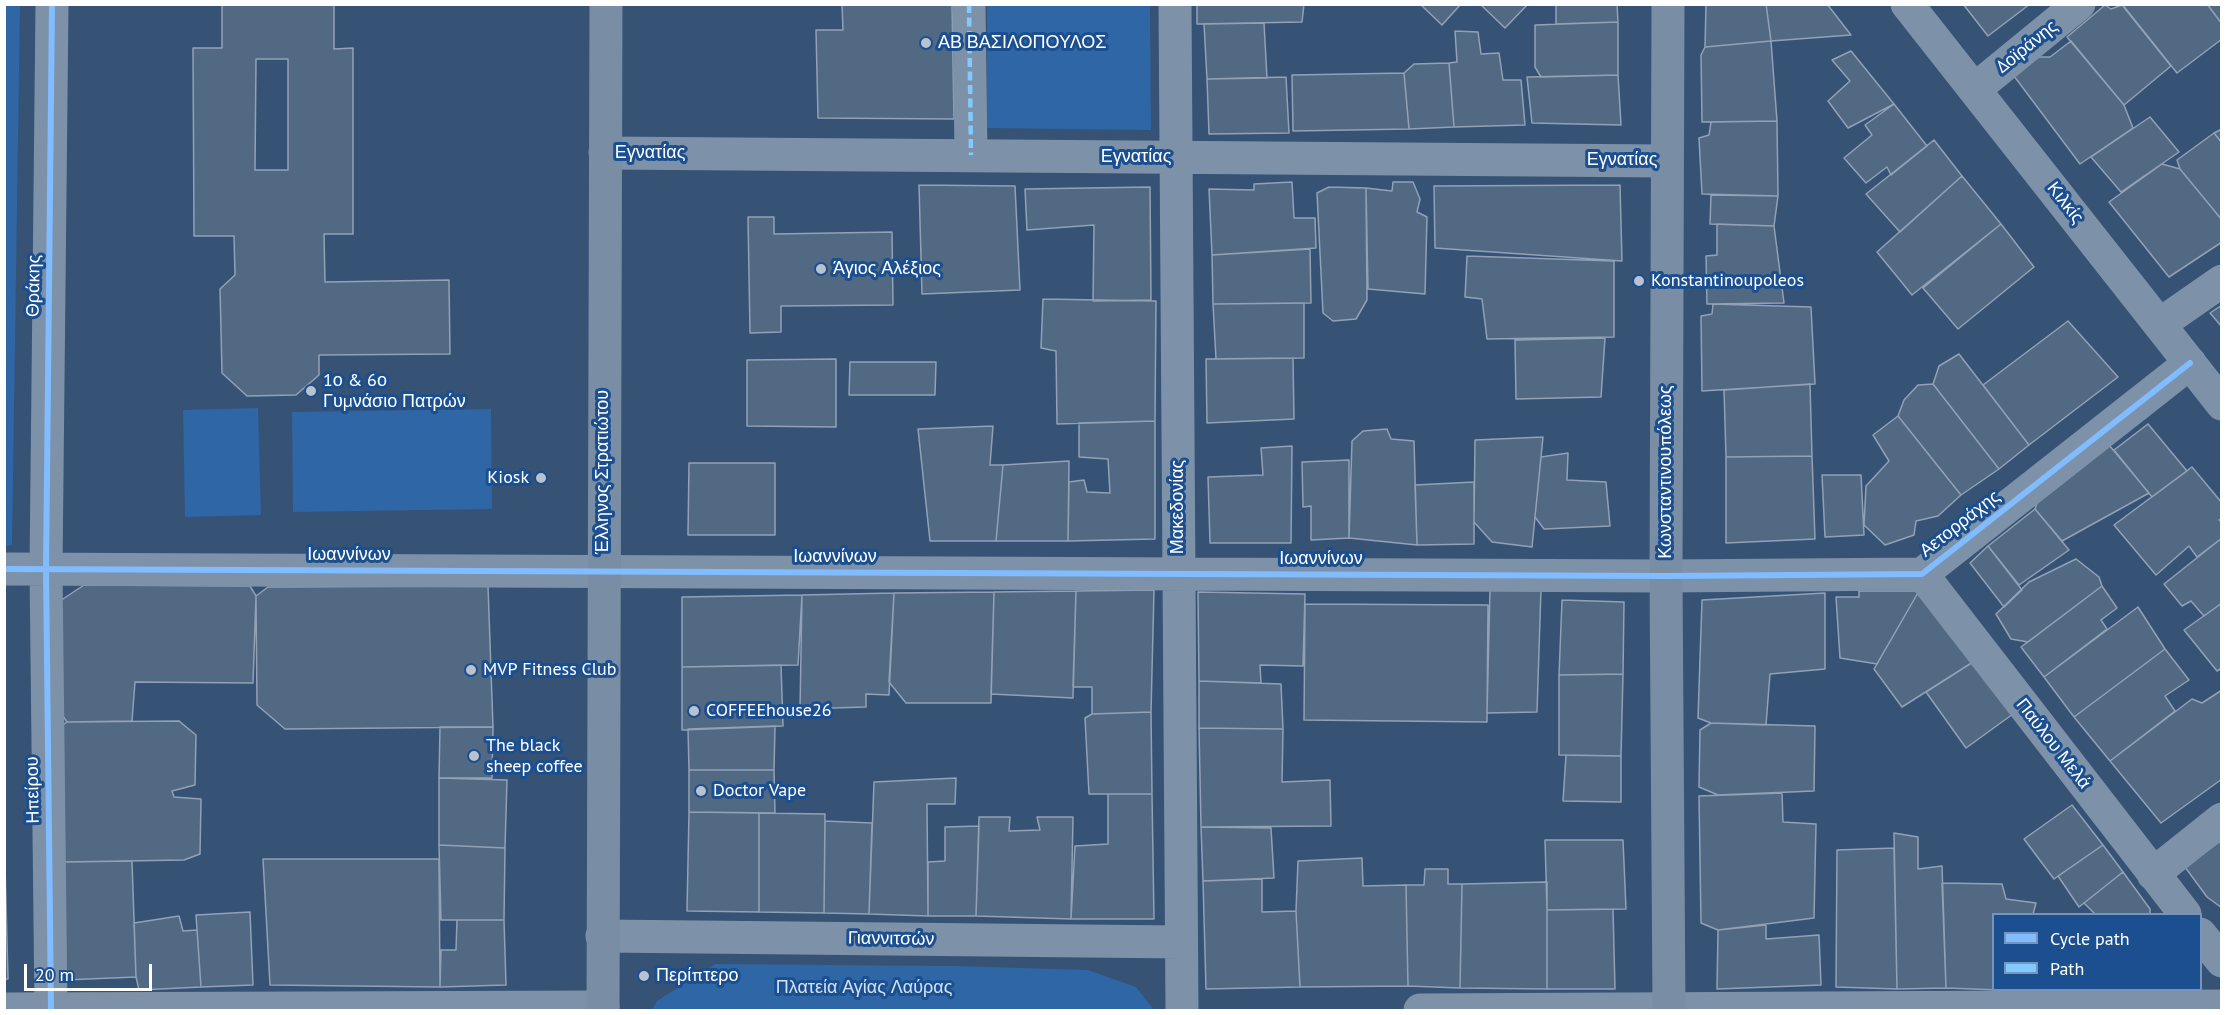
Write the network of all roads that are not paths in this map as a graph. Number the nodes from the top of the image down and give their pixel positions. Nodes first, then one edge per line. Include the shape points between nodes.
1 (52, 4) edge
2 (606, 4) edge
3 (969, 4) edge
4 (1175, 4) edge
5 (1668, 4) edge
6 (1907, 4) edge
7 (2079, 4) edge
8 (1975, 89) junction
9 (605, 153) junction
10 (971, 155) junction
11 (1176, 157) junction
12 (1667, 161) junction
13 (2222, 281) edge
14 (2160, 324) junction
15 (2190, 363) junction
16 (2222, 404) edge
17 (4, 569) edge
18 (46, 569) junction
19 (603, 571) junction
20 (1179, 574) junction
21 (1922, 574) junction
22 (1666, 576) junction
23 (2222, 819) edge
24 (2153, 874) junction
25 (2183, 913) edge
26 (602, 936) junction
27 (2202, 936) edge
28 (1181, 942) junction
29 (2222, 961) edge
30 (2222, 1006) edge
31 (4, 1009) edge
32 (51, 1009) edge
33 (603, 1009) edge
34 (1669, 1010) edge
35 (1182, 1011) edge
36 (1420, 1011) edge

1 - 18 street, Θράκης
2 - 9 main road, Έλληνος Στρατιώτου
3 - 10 street
4 - 11 street, Μακεδονίας
5 - 12 main road, Κωνσταντινουπόλεως
6 - 8 street, Κιλκίς
7 - 8 street, Δοϊράνης
8 - 14 street, Κιλκίς
9 - 10 street, Εγνατίας
9 - 19 main road, Έλληνος Στρατιώτου
10 - 11 street, Εγνατίας
11 - 12 street, Εγνατίας
11 - 20 street, Μακεδονίας
12 - 22 main road, Κωνσταντινουπόλεως
13 - 14 street
14 - 15 street, Κιλκίς
15 - 16 street, Κιλκίς
15 - 21 street, Αετορράχης
17 - 18 street, Ιωαννίνων
18 - 19 street, Ιωαννίνων
18 - 32 street, Ηπείρου
19 - 20 street, Ιωαννίνων
19 - 26 main road, Έλληνος Στρατιώτου
20 - 22 street, Ιωαννίνων
20 - 28 street, Μακεδονίας
21 - 22 street, Αετορράχης
21 - 24 street, Παύλου Μελά
22 - 34 main road, Κωνσταντινουπόλεως
23 - 24 street
24 - 25 street, Παύλου Μελά
26 - 28 street, Γιαννιτσών
26 - 33 main road, Έλληνος Στρατιώτου
27 - 29 street
28 - 35 street, Μακεδονίας
30 - 34 street
31 - 32 street
32 - 33 street
34 - 36 street

